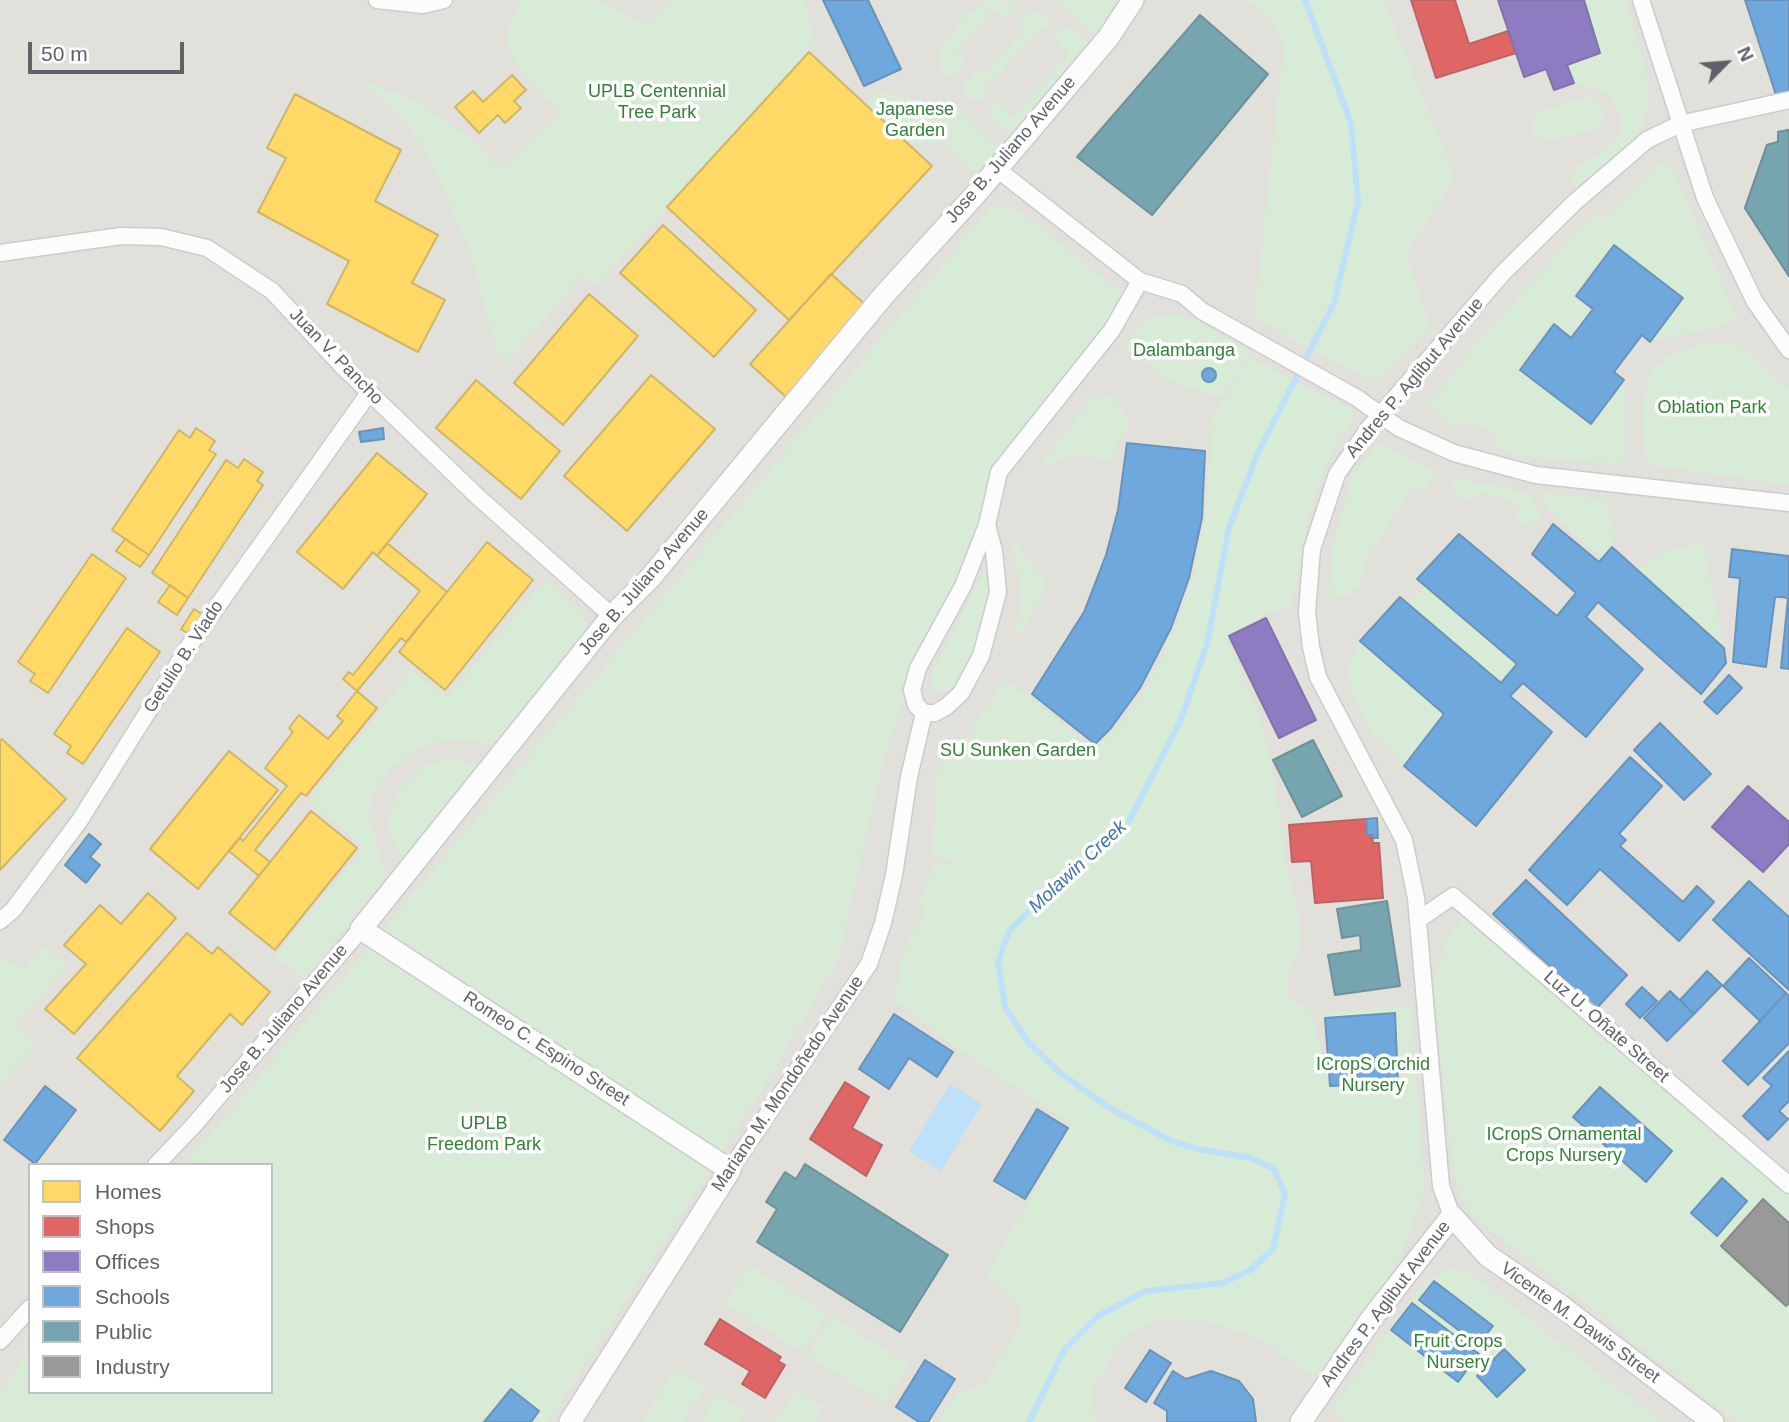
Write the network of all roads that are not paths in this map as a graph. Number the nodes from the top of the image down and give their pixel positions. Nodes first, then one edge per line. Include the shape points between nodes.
1 (377, 0) edge
2 (444, 0) edge
3 (1133, 0) edge
4 (1641, 0) edge
5 (1789, 100) edge
6 (1680, 124) junction
7 (997, 169) junction
8 (0, 253) edge
9 (1140, 281) junction
10 (1789, 350) edge
11 (369, 393) junction
12 (1380, 414) junction
13 (1789, 503) edge
14 (987, 525) junction
15 (612, 617) junction
16 (923, 713) junction
17 (1421, 918) junction
18 (0, 921) edge
19 (361, 929) junction
20 (158, 1163) edge
21 (730, 1170) junction
22 (1789, 1185) edge
23 (1452, 1216) junction
24 (28, 1310) edge
25 (0, 1341) edge
26 (570, 1422) edge
27 (1301, 1422) edge
28 (1713, 1422) edge

1 - 2 street via 423,5
3 - 7 street, Jose B. Juliano Avenue via 1108,38
4 - 6 street
5 - 6 street, Andres P. Aglibut Avenue
6 - 10 street via 1704,198 1732,257 1766,321
6 - 12 street, Andres P. Aglibut Avenue via 1647,140 1575,202 1503,273
7 - 9 street
7 - 15 street, Jose B. Juliano Avenue via 884,295 652,577
8 - 11 street, Juan V. Pancho via 121,236 161,237 207,248 272,291
9 - 12 street via 1182,295
9 - 14 street, Mariano M. Mondoñedo Avenue via 1112,330 999,472
11 - 15 street, Juan V. Pancho
11 - 18 street, Getulio B. Viado via 189,646 80,820
12 - 13 street via 1399,428 1493,466 1536,475
12 - 17 street, Andres P. Aglibut Avenue via 1337,474 1325,507 1312,549 1308,620 1318,677 1404,840
14 - 16 street, Mariano M. Mondoñedo Avenue via 963,586 918,667 912,690
14 - 16 street, Mariano M. Mondoñedo Avenue via 998,592 982,656 961,693 947,707
15 - 19 street, Jose B. Juliano Avenue
16 - 21 street, Mariano M. Mondoñedo Avenue via 888,899 869,964
17 - 22 street, Luz U. Oñate Street via 1453,896
17 - 23 street, Andres P. Aglibut Avenue via 1421,971 1441,1186
19 - 20 street, Jose B. Juliano Avenue
19 - 21 street, Romeo C. Espino Street
21 - 26 street, Mariano M. Mondoñedo Avenue
23 - 27 street, Andres P. Aglibut Avenue via 1372,1318
23 - 28 street, Vicente M. Dawis Street via 1488,1256
24 - 25 street

